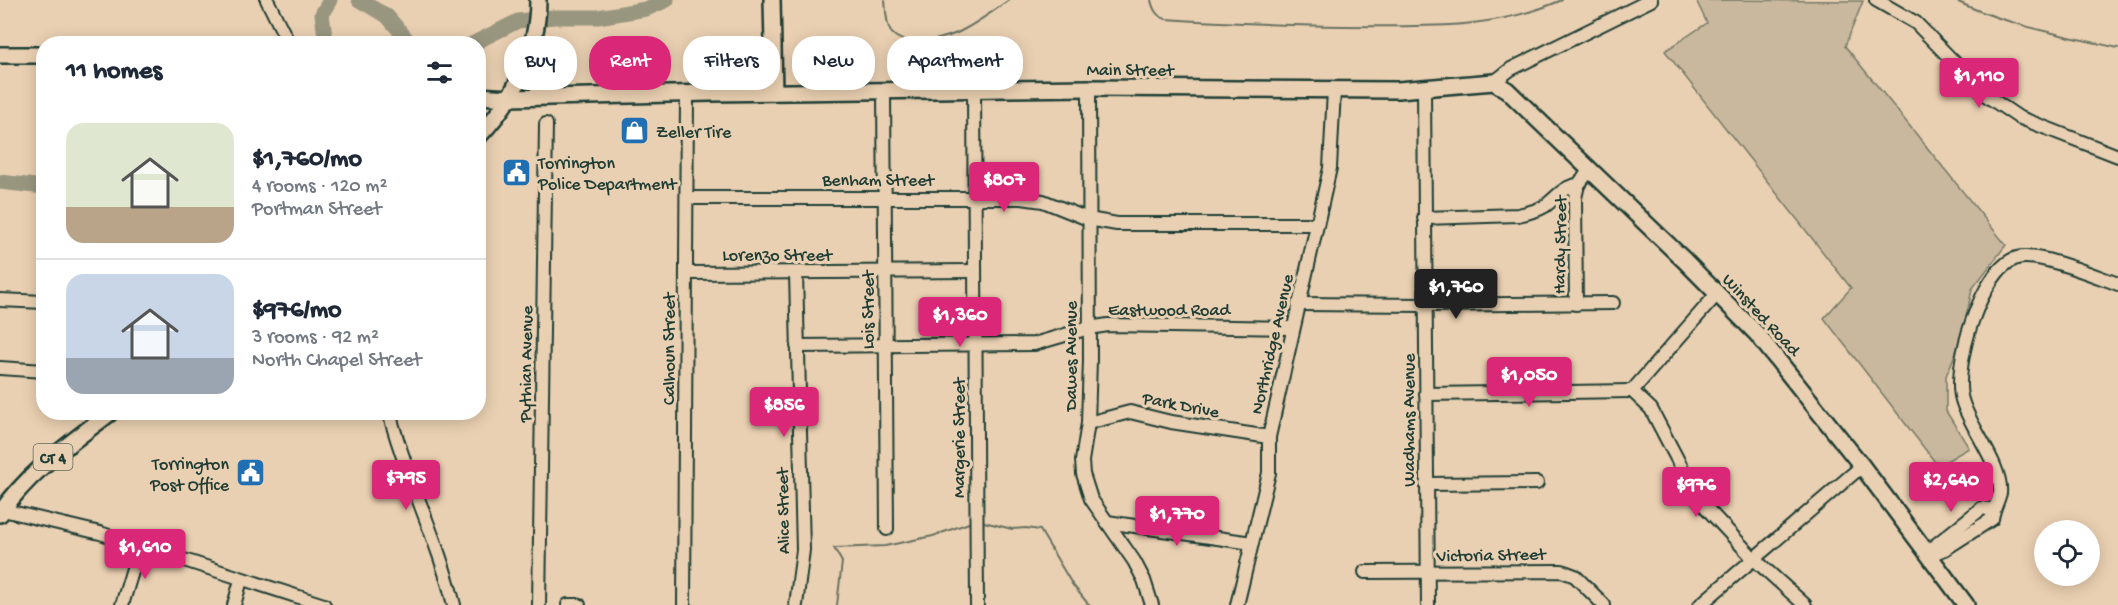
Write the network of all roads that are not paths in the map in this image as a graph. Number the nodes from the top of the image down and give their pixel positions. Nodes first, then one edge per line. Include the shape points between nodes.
1 (267, 0) edge
2 (772, 0) edge
3 (1651, 0) edge
4 (1875, 0) edge
5 (538, 4) edge
6 (285, 36) edge
7 (534, 36) edge
8 (0, 55) edge
9 (36, 55) edge
10 (1494, 82) junction
11 (1089, 88) junction
12 (1424, 88) junction
13 (1023, 89) edge
14 (514, 90) edge
15 (540, 90) edge
16 (974, 90) joint
17 (1334, 90) junction
18 (884, 91) junction
19 (774, 92) junction
20 (687, 94) junction
21 (486, 96) edge
22 (547, 96) junction
23 (510, 98) junction
24 (546, 124) dead end
25 (486, 128) edge
26 (2118, 156) edge
27 (1589, 171) junction
28 (1578, 186) junction
29 (884, 197) junction
30 (975, 197) junction
31 (688, 198) junction
32 (1424, 218) junction
33 (1088, 219) junction
34 (1317, 224) junction
35 (975, 271) junction
36 (885, 272) junction
37 (687, 273) junction
38 (796, 273) junction
39 (2118, 284) edge
40 (1717, 294) junction
41 (0, 300) edge
42 (36, 302) edge
43 (1613, 303) dead end
44 (1298, 304) junction
45 (1576, 304) junction
46 (1425, 305) junction
47 (1292, 327) junction
48 (1089, 328) junction
49 (885, 344) junction
50 (975, 344) junction
51 (796, 346) junction
52 (0, 368) edge
53 (36, 370) edge
54 (1632, 391) junction
55 (1426, 394) junction
56 (101, 420) edge
57 (391, 420) edge
58 (1088, 423) junction
59 (1269, 437) junction
60 (1862, 466) junction
61 (1537, 483) dead end
62 (1426, 484) junction
63 (2, 512) edge
64 (1107, 522) junction
65 (887, 529) dead end
66 (1252, 543) junction
67 (140, 545) junction
68 (1928, 555) junction
69 (1754, 559) junction
70 (1365, 572) dead end
71 (1427, 573) junction
72 (241, 580) junction
73 (122, 605) edge
74 (234, 605) edge
75 (324, 605) edge
76 (454, 605) edge
77 (539, 605) edge
78 (568, 605) edge
79 (579, 605) edge
80 (684, 605) edge
81 (796, 605) edge
82 (977, 605) edge
83 (1152, 605) edge
84 (1237, 605) edge
85 (1428, 605) edge
86 (1604, 605) edge
87 (1700, 605) edge
88 (1805, 605) edge
89 (1965, 605) edge

1 - 6 street
2 - 19 main road
3 - 10 street via 1511,69
4 - 26 street via 1916,23 1987,96 2018,117
5 - 7 main road
8 - 9 main road
10 - 12 main road, Main Street
10 - 27 main road, Winsted Road
11 - 13 main road, Main Street
11 - 17 main road, Main Street
11 - 33 street, Dawes Avenue
12 - 17 main road, Main Street
12 - 32 street, Wadhams Avenue
14 - 23 main road
15 - 22 main road
16 - 18 main road, Main Street
16 - 30 street, Margerie Street
17 - 34 street, Northridge Avenue via 1330,168
18 - 19 main road, Main Street
18 - 29 street, Lois Street
19 - 20 main road, Main Street
20 - 22 main road, Main Street
20 - 31 street, Calhoun Street
21 - 23 main road, Main Street
22 - 23 main road, Main Street
23 - 25 main road
24 - 77 street, Pythian Avenue
27 - 28 street
27 - 40 main road, Winsted Road
28 - 32 street via 1569,186 1532,213
28 - 45 street, Hardy Street
29 - 30 street, Benham Street
29 - 31 street, Benham Street
29 - 36 street, Lois Street
30 - 33 street, Benham Street via 1043,201
30 - 35 street, Margerie Street
31 - 37 street, Calhoun Street
32 - 46 street, Wadhams Avenue
33 - 34 street, Benham Street via 1117,224
33 - 48 street, Dawes Avenue
34 - 44 street, Northridge Avenue
35 - 36 street, Lorenzo Street
35 - 50 street, Margerie Street
36 - 38 street, Lorenzo Street
36 - 49 street, Lois Street
37 - 38 street, Lorenzo Street
37 - 80 street, Calhoun Street
38 - 51 street, Alice Street
39 - 68 street via 2037,258 2016,258 2004,266 1981,298 1964,346 1958,384 1962,402 1997,471 2000,492 1993,510 1982,508 1970,516
40 - 54 street
40 - 60 main road, Winsted Road via 1757,334
41 - 42 street
43 - 45 street
44 - 46 street
44 - 47 street, Northridge Avenue
45 - 46 street
46 - 55 street, Wadhams Avenue
47 - 48 street, Eastwood Road
47 - 59 street, Northridge Avenue
48 - 50 street, Eastwood Road via 1034,344
48 - 58 street, Dawes Avenue
49 - 50 street, Eastwood Road
49 - 51 street, Eastwood Road
49 - 65 street, Lois Street
50 - 82 street, Margerie Street
51 - 81 street, Alice Street via 803,550
52 - 53 street
54 - 55 street
54 - 69 street via 1651,409 1698,499
55 - 62 street, Wadhams Avenue
56 - 63 main road, CT 4 via 50,459
57 - 76 street
58 - 59 street, Park Drive via 1130,412
58 - 64 street, Dawes Avenue via 1083,474 1091,499
59 - 66 street, Northridge Avenue via 1269,473
60 - 68 main road, Winsted Road
60 - 69 street
61 - 62 street
62 - 71 street, Wadhams Avenue
63 - 67 street
64 - 66 street
64 - 83 street, Dawes Avenue via 1134,561
66 - 84 street, Northridge Avenue
67 - 72 street
67 - 73 street
68 - 89 main road, Winsted Road
69 - 87 street
69 - 88 street
70 - 71 street, Victoria Street
71 - 85 street, Wadhams Avenue
71 - 86 street, Victoria Street via 1562,571 1575,576
72 - 74 street
72 - 75 street
78 - 79 street

